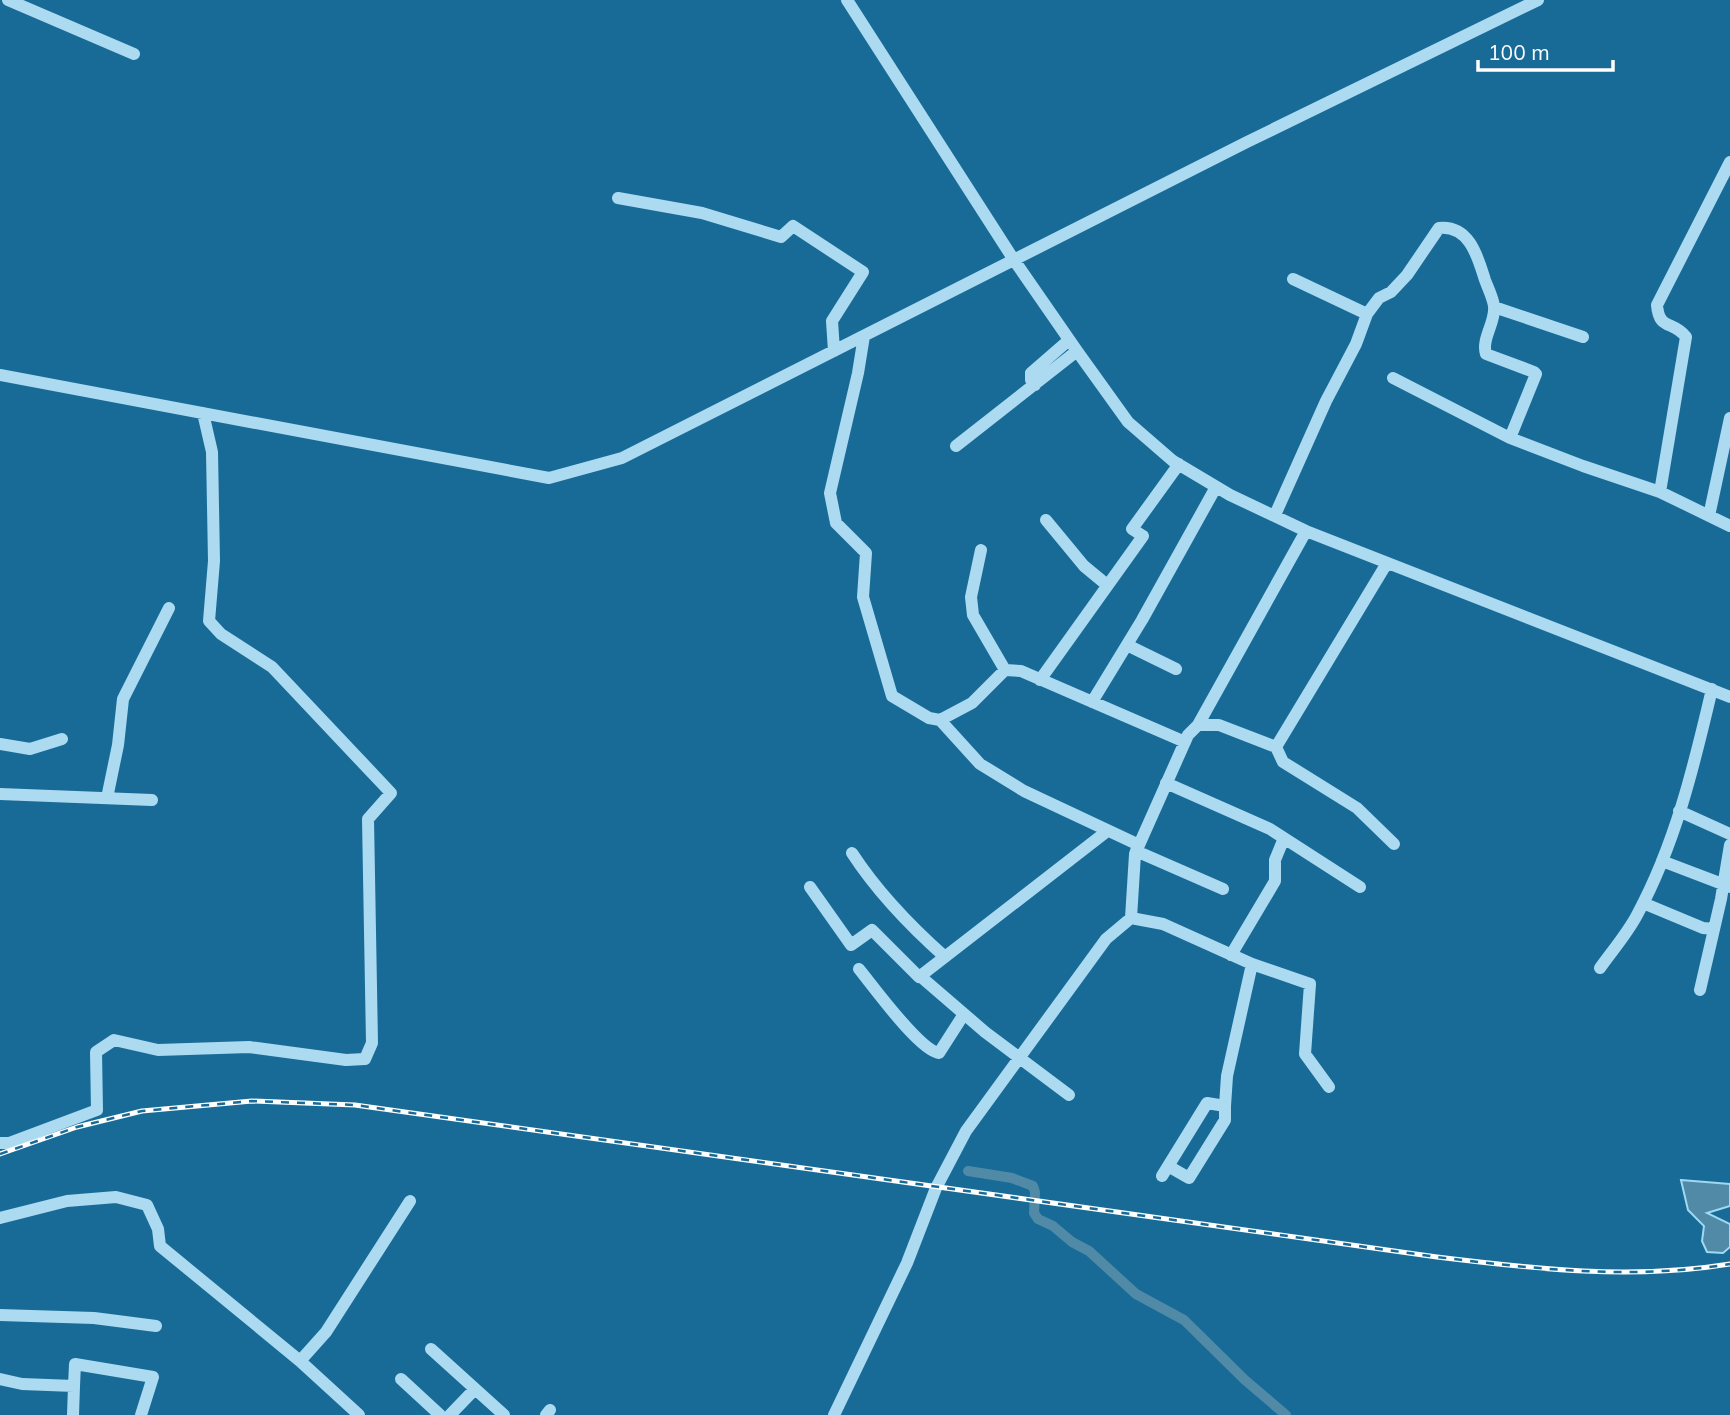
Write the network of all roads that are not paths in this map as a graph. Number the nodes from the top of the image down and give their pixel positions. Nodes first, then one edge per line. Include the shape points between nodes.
1 (8, 0) edge
2 (847, 0) edge
3 (1538, 0) edge
4 (134, 54) dead end
5 (1730, 162) edge
6 (618, 198) dead end
7 (1014, 260) junction
8 (1293, 279) dead end
9 (1494, 306) junction
10 (1367, 314) junction
11 (863, 336) junction
12 (1583, 337) dead end
13 (1073, 345) junction
14 (834, 351) junction
15 (0, 374) edge
16 (1393, 378) dead end
17 (203, 413) junction
18 (1730, 418) edge
19 (1510, 438) junction
20 (956, 446) dead end
21 (1179, 464) junction
22 (1216, 487) junction
23 (1660, 492) junction
24 (1275, 515) junction
25 (1709, 516) junction
26 (1046, 520) dead end
27 (1730, 526) edge
28 (1306, 531) junction
29 (981, 550) dead end
30 (1387, 563) junction
31 (1107, 585) junction
32 (169, 608) dead end
33 (1127, 646) junction
34 (1176, 669) dead end
35 (1005, 670) junction
36 (1041, 680) junction
37 (1712, 690) junction
38 (1730, 696) edge
39 (1092, 702) junction
40 (940, 720) junction
41 (1198, 725) junction
42 (62, 739) dead end
43 (1185, 741) junction
44 (0, 744) edge
45 (1276, 747) junction
46 (1166, 783) junction
47 (0, 794) edge
48 (107, 798) junction
49 (152, 800) dead end
50 (1679, 811) junction
51 (1107, 832) junction
52 (1730, 834) edge
53 (1284, 838) junction
54 (1394, 844) dead end
55 (1730, 845) edge
56 (1137, 848) junction
57 (852, 853) dead end
58 (1662, 861) junction
59 (1727, 886) edge
60 (810, 887) dead end
61 (1360, 887) dead end
62 (1223, 889) dead end
63 (1643, 903) junction
64 (1131, 918) junction
65 (1714, 929) junction
66 (1230, 954) junction
67 (945, 957) junction
68 (1252, 964) junction
69 (1600, 968) dead end
70 (859, 969) dead end
71 (920, 976) junction
72 (1700, 990) dead end
73 (964, 1014) junction
74 (1019, 1058) junction
75 (1329, 1087) dead end
76 (1069, 1095) dead end
77 (1224, 1106) junction
78 (0, 1143) edge
79 (410, 1201) dead end
80 (0, 1219) edge
81 (0, 1315) edge
82 (156, 1326) dead end
83 (431, 1349) dead end
84 (300, 1361) junction
85 (0, 1379) edge
86 (401, 1380) dead end
87 (74, 1386) junction
88 (475, 1389) junction
89 (72, 1415) edge
90 (141, 1415) edge
91 (359, 1415) edge
92 (440, 1415) edge
93 (450, 1415) edge
94 (505, 1415) edge
95 (834, 1415) edge

1 - 4 street
2 - 7 street
3 - 7 street
5 - 23 street via 1657,305 1662,323 1686,337
6 - 14 street via 702,213 781,237 793,226 863,272 832,321
7 - 11 street
7 - 13 street
8 - 10 street
9 - 10 street via 1474,249 1464,236 1447,227 1439,228 1407,275
9 - 12 street
9 - 19 street via 1485,351 1535,374
10 - 24 street
11 - 14 street
11 - 40 street via 830,493 836,523 866,553 863,597 892,696
13 - 20 street via 1031,373 1035,385
13 - 21 street via 1128,422
14 - 17 street via 622,458 549,478
15 - 17 street
16 - 19 street
17 - 78 street via 212,452 214,561 209,621 272,667 391,793 368,819 372,1043 365,1059 346,1060 248,1047 158,1050 114,1040 96,1052 97,1110
18 - 25 street
19 - 23 street
21 - 22 street
21 - 31 street via 1132,529 1143,537
22 - 24 street
22 - 33 street
23 - 25 street
24 - 28 street
25 - 27 street
26 - 31 street via 1084,566
28 - 30 street
28 - 41 street
29 - 35 street via 971,597 973,615
30 - 37 street
30 - 45 street
31 - 36 street
32 - 48 street via 123,699
33 - 34 street
33 - 39 street
35 - 36 street
35 - 40 street via 972,703
36 - 39 street
37 - 38 street
37 - 50 street
39 - 43 street
40 - 51 street via 980,764
41 - 43 street
41 - 45 street via 1219,725
42 - 44 street via 30,749
43 - 46 street
45 - 54 street via 1283,762 1357,808
46 - 53 street
46 - 56 street
47 - 48 street
48 - 49 street
50 - 52 street
50 - 58 street
51 - 56 street
51 - 67 street
53 - 61 street
53 - 66 street via 1275,860 1275,881
55 - 59 street
56 - 62 street
56 - 64 street
57 - 67 street via 904,920
58 - 59 street
58 - 63 street
59 - 65 street
60 - 71 street via 850,945 872,930
63 - 65 street
63 - 69 street
64 - 66 street via 1163,924
64 - 74 street via 1106,939
65 - 72 street
66 - 68 street
67 - 71 street
68 - 75 street via 1310,984 1305,1054
68 - 77 street
70 - 73 street via 934,1053 939,1053
71 - 73 street
73 - 74 street
74 - 76 street
74 - 95 street via 966,1131 936,1188
77 - 77 street via 1208,1103 1165,1171 1189,1178 1225,1120
79 - 84 street via 326,1332
80 - 84 street via 67,1201 116,1197 147,1205 160,1246
81 - 82 street via 94,1318
83 - 88 street
84 - 91 street
85 - 87 street
86 - 92 street
87 - 89 street
87 - 90 street via 75,1364 153,1377
88 - 93 street
88 - 94 street

